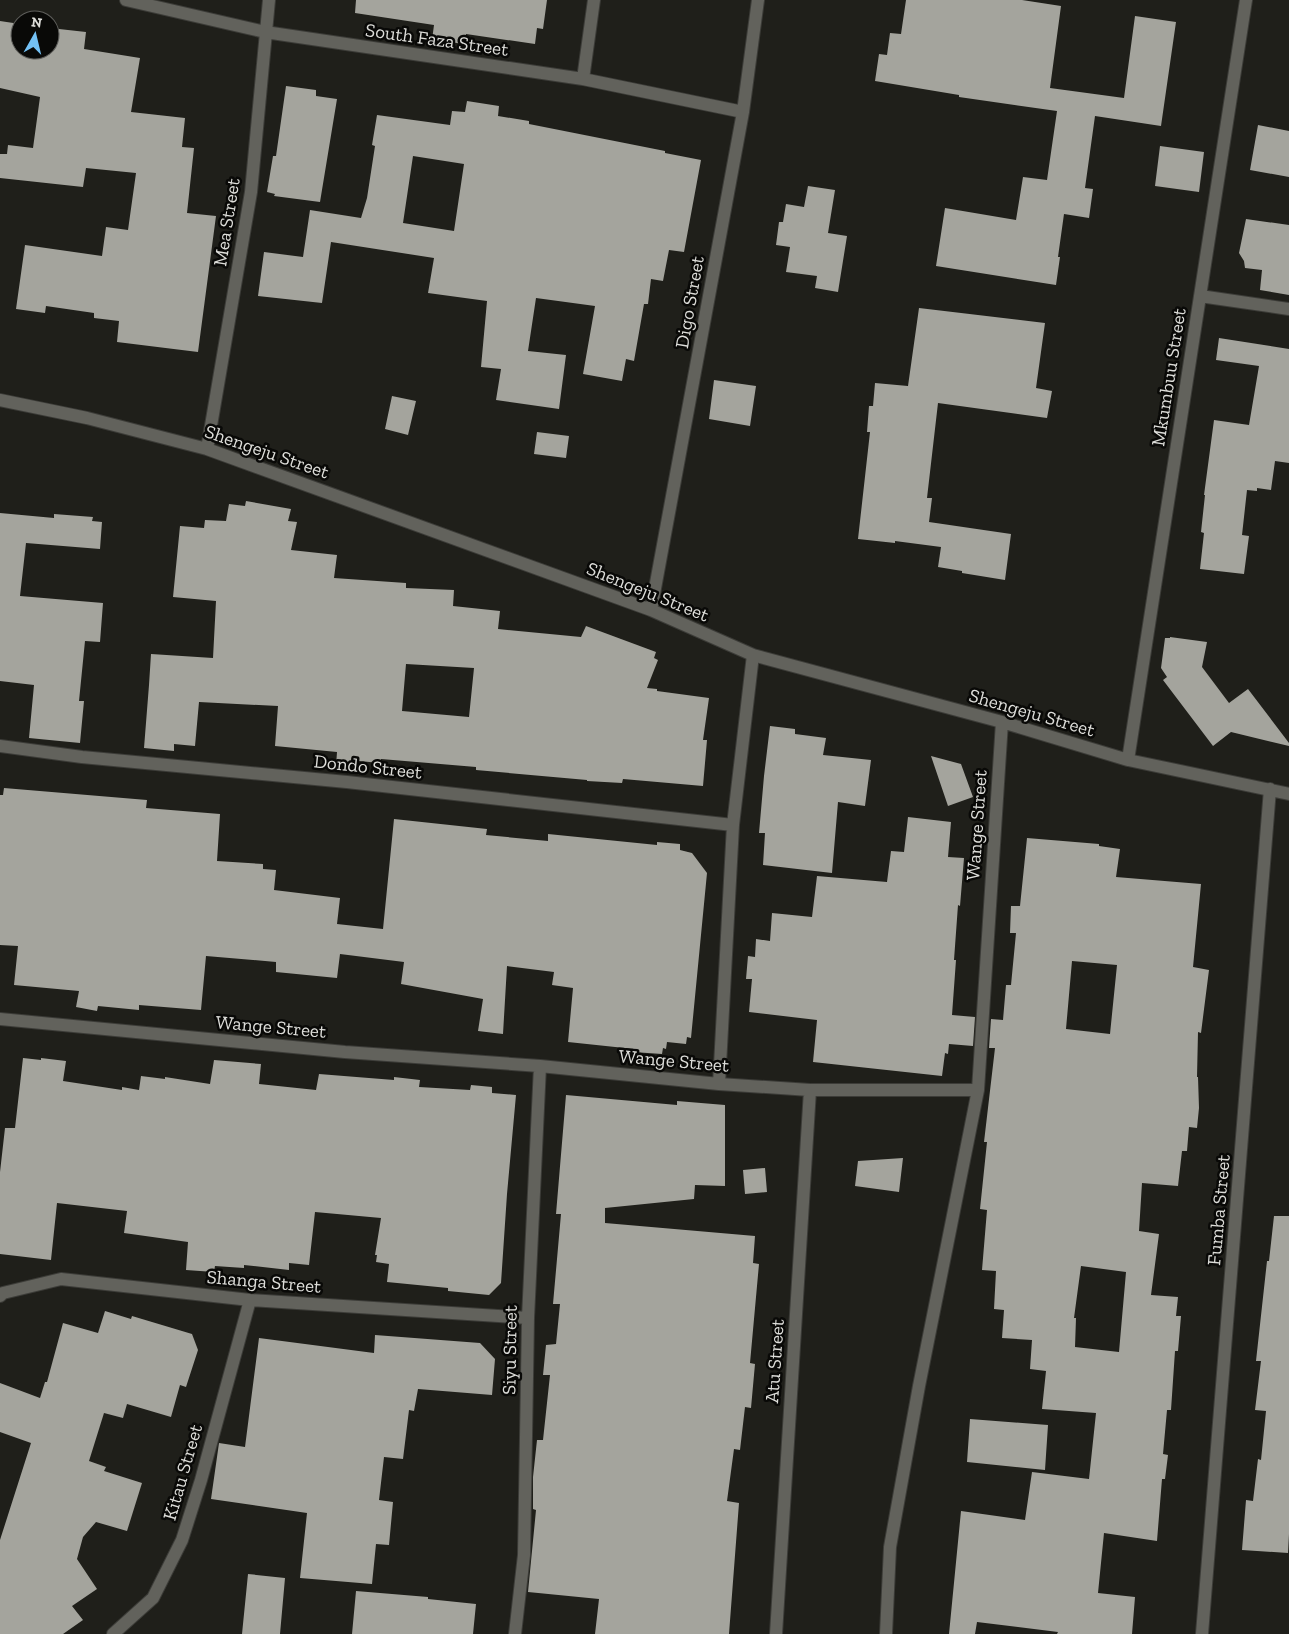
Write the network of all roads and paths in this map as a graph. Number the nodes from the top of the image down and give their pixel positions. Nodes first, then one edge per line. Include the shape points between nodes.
1 (126, 0) edge
2 (269, 0) edge
3 (594, 0) edge
4 (758, 0) edge
5 (1246, 0) edge
6 (265, 32) junction
7 (583, 79) junction
8 (743, 112) junction
9 (1200, 296) junction
10 (1289, 309) edge
11 (0, 400) edge
12 (207, 449) junction
13 (652, 610) junction
14 (753, 655) junction
15 (1002, 722) junction
16 (0, 746) edge
17 (1128, 760) junction
18 (1270, 789) junction
19 (1289, 794) edge
20 (733, 825) junction
21 (0, 1019) edge
22 (540, 1066) junction
23 (719, 1084) junction
24 (810, 1090) junction
25 (978, 1090) junction
26 (0, 1296) edge
27 (250, 1300) junction
28 (528, 1318) junction
29 (113, 1634) edge
30 (515, 1634) edge
31 (776, 1634) edge
32 (886, 1634) edge
33 (1202, 1634) edge

1 - 6 street, South Faza Street
2 - 6 street, Mea Street
3 - 7 street
4 - 8 street, Digo Street
5 - 9 street, Mkumbuu Street
6 - 7 street, South Faza Street
6 - 12 street, Mea Street via 252,192
7 - 8 street, South Faza Street
8 - 13 street, Digo Street
9 - 10 street
9 - 17 street, Mkumbuu Street
11 - 12 street, Shengeju Street via 87,418
12 - 13 street, Shengeju Street
13 - 14 street, Shengeju Street
14 - 15 street, Shengeju Street
14 - 20 street
15 - 17 street, Shengeju Street
15 - 25 street, Wange Street
16 - 20 street, Dondo Street
17 - 18 street, Shengeju Street
18 - 19 street, Shengeju Street
18 - 33 street, Fumba Street
20 - 23 street
21 - 22 street, Wange Street via 345,1052
22 - 23 street, Wange Street
22 - 28 street, Siyu Street
23 - 24 street, Wange Street
24 - 25 street, Wange Street
24 - 31 street, Atu Street
25 - 32 street via 890,1547
26 - 27 street, Shanga Street via 61,1279
27 - 28 street, Shanga Street
27 - 29 street, Kitau Street via 182,1540 153,1598
28 - 30 street, Siyu Street via 524,1554

